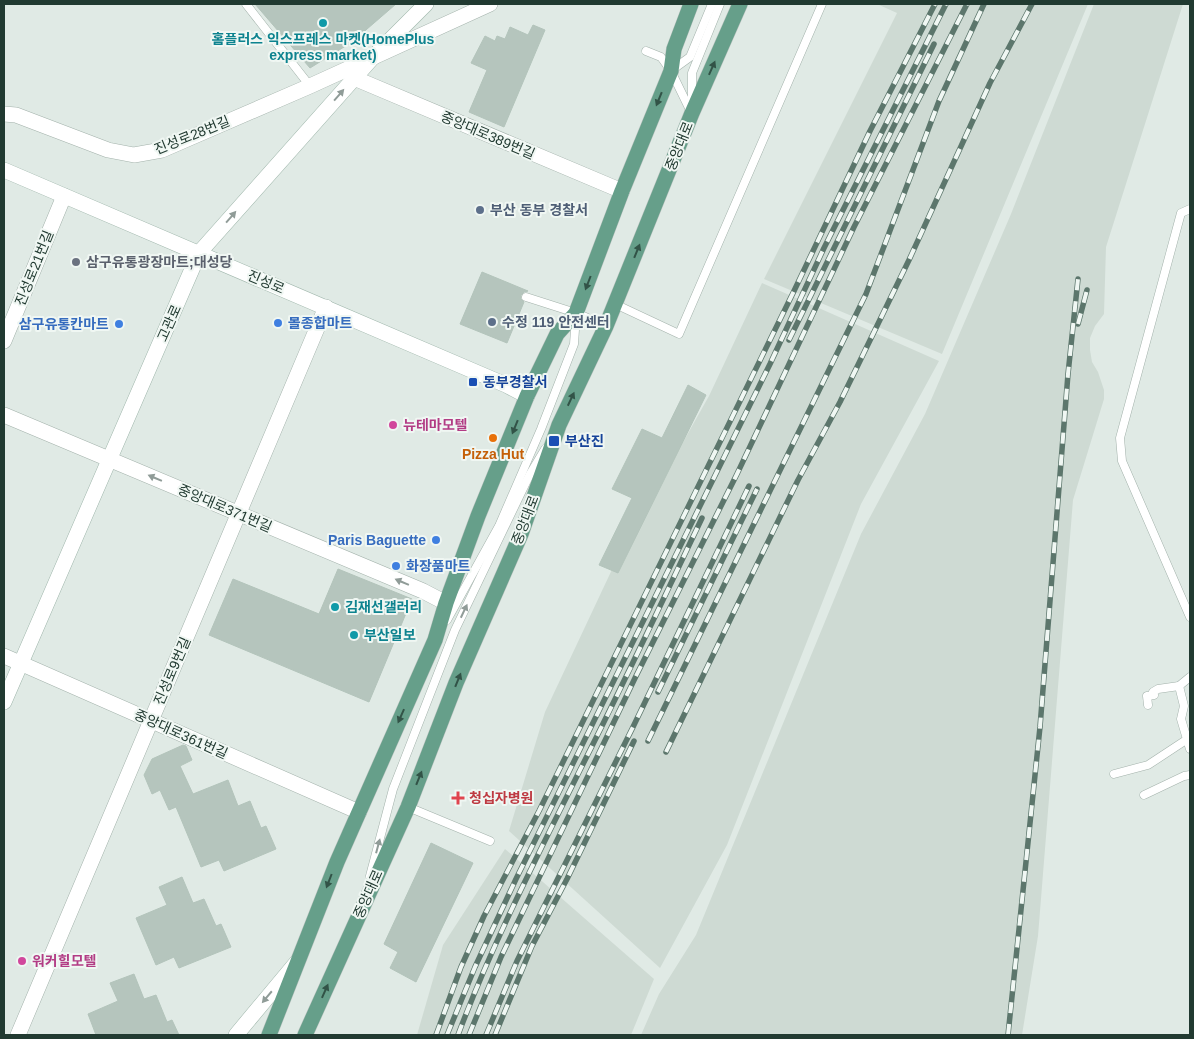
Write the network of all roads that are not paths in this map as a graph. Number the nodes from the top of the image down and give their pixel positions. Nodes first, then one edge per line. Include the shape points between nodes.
1 (246, 4) edge
2 (426, 4) edge
3 (490, 4) edge
4 (692, 4) edge
5 (712, 4) edge
6 (720, 4) edge
7 (740, 4) edge
8 (822, 4) edge
9 (646, 51) dead end
10 (374, 56) junction
11 (671, 71) junction
12 (354, 78) junction
13 (310, 86) junction
14 (692, 113) junction
15 (4, 114) edge
16 (4, 170) edge
17 (622, 191) junction
18 (64, 196) junction
19 (1190, 209) edge
20 (199, 253) junction
21 (526, 297) dead end
22 (615, 304) junction
23 (326, 307) junction
24 (576, 313) junction
25 (606, 326) junction
26 (4, 341) edge
27 (528, 396) junction
28 (4, 415) edge
29 (559, 425) junction
30 (110, 459) junction
31 (239, 513) junction
32 (446, 603) junction
33 (1190, 617) edge
34 (435, 640) junction
35 (4, 656) edge
36 (21, 664) junction
37 (1190, 677) edge
38 (1179, 686) junction
39 (4, 702) edge
40 (1148, 705) dead end
41 (151, 721) junction
42 (1186, 740) junction
43 (1190, 749) edge
44 (1114, 774) dead end
45 (1190, 775) edge
46 (1144, 795) dead end
47 (408, 806) junction
48 (359, 812) junction
49 (490, 841) dead end
50 (361, 910) junction
51 (299, 960) junction
52 (18, 1035) edge
53 (236, 1035) edge
54 (269, 1035) edge
55 (305, 1035) edge

1 - 13 lane
2 - 10 street, 고관로
3 - 10 street, 진성로28번길
4 - 11 main road via 674,49
5 - 11 lane via 690,57
6 - 14 lane via 692,73
14 -> 7 main road, 중앙대로
8 - 22 lane via 679,334
9 - 11 lane via 661,57
10 - 12 street, 고관로
10 - 13 street, 진성로28번길
11 - 14 lane
11 -> 17 main road
12 - 17 street, 중앙대로389번길
20 -> 12 street, 고관로
13 - 15 street, 진성로28번길 via 162,150 134,155 108,150 16,115
22 -> 14 main road, 중앙대로
16 - 18 street, 진성로
17 -> 24 main road
18 - 20 street, 진성로
18 - 26 street, 진성로21번길
19 - 33 lane via 1180,212 1120,438 1122,461
20 - 23 street, 진성로
20 - 30 street, 고관로
21 - 24 lane
22 - 25 main road, 중앙대로
23 - 27 street, 진성로
23 - 31 street, 진성로9번길
24 - 25 lane
24 - 27 main road via 557,334
24 - 34 lane via 574,344 514,491
29 -> 25 main road, 중앙대로
27 -> 32 main road
28 - 30 street, 중앙대로371번길
47 -> 29 main road, 중앙대로 via 456,683 521,534
50 -> 29 lane via 394,789 455,630 530,474
31 -> 30 street, 중앙대로371번길
30 - 36 street, 고관로
32 -> 31 street, 중앙대로371번길
31 - 41 street, 진성로9번길
32 - 34 main road
34 -> 48 main road
35 - 36 street, 중앙대로361번길
36 - 39 street, 고관로
36 - 41 street, 중앙대로361번길
37 - 38 lane
38 - 40 lane via 1147,696
38 - 42 lane
41 - 48 street, 중앙대로361번길
41 - 52 street, 진성로9번길
42 - 43 lane
42 - 44 lane via 1148,765
45 - 46 lane
47 - 49 lane
47 - 50 main road, 중앙대로
48 -> 51 main road
55 -> 50 main road, 중앙대로
51 -> 53 street
51 - 54 main road

